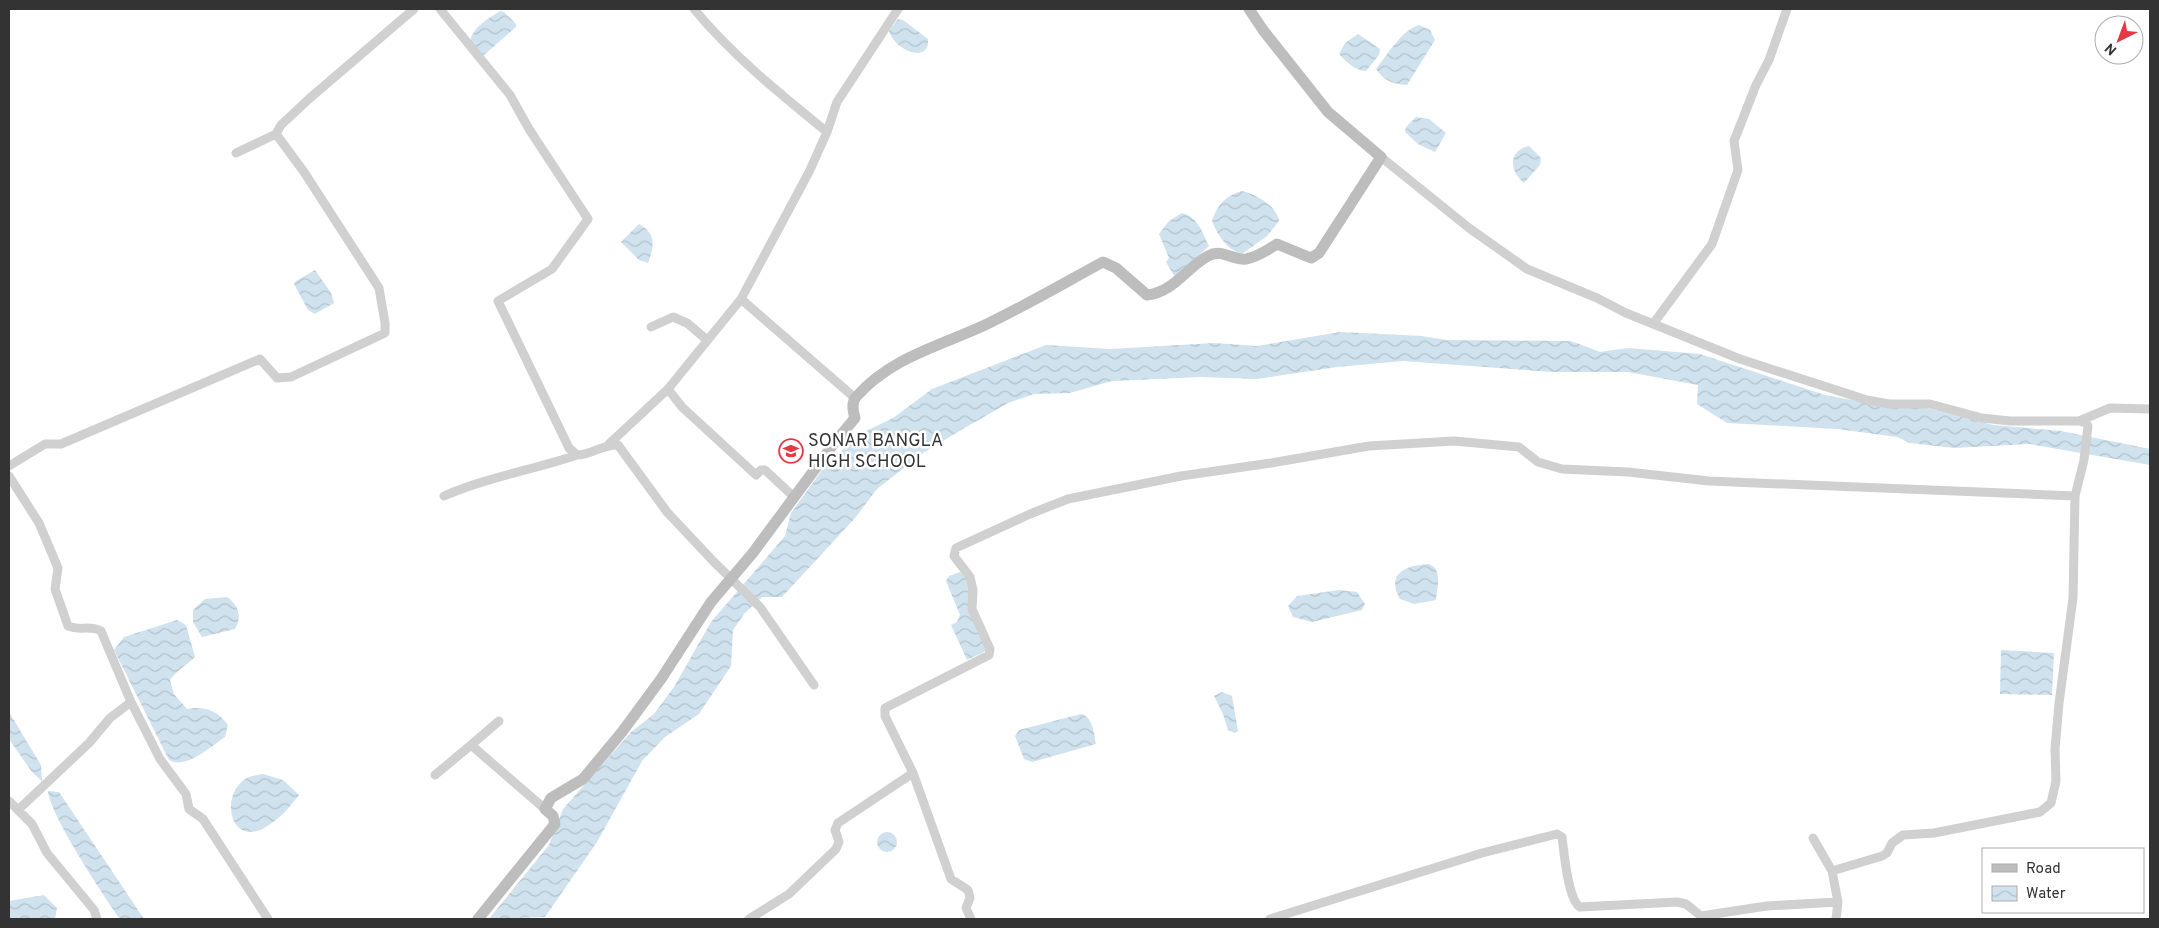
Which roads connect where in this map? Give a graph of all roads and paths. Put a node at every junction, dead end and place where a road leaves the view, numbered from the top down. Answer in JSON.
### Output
{"nodes":[{"id":1,"x":414,"y":9,"type":"edge"},
{"id":2,"x":440,"y":9,"type":"edge"},
{"id":3,"x":694,"y":9,"type":"edge"},
{"id":4,"x":898,"y":9,"type":"edge"},
{"id":5,"x":1249,"y":9,"type":"edge"},
{"id":6,"x":1787,"y":9,"type":"edge"},
{"id":7,"x":827,"y":132,"type":"junction"},
{"id":8,"x":276,"y":134,"type":"junction"},
{"id":9,"x":236,"y":154,"type":"dead end"},
{"id":10,"x":1381,"y":157,"type":"junction"},
{"id":11,"x":741,"y":299,"type":"junction"},
{"id":12,"x":1653,"y":324,"type":"junction"},
{"id":13,"x":651,"y":327,"type":"dead end"},
{"id":14,"x":707,"y":340,"type":"junction"},
{"id":15,"x":668,"y":389,"type":"junction"},
{"id":16,"x":855,"y":398,"type":"junction"},
{"id":17,"x":2150,"y":410,"type":"edge"},
{"id":18,"x":2079,"y":421,"type":"junction"},
{"id":19,"x":609,"y":444,"type":"junction"},
{"id":20,"x":577,"y":455,"type":"junction"},
{"id":21,"x":9,"y":466,"type":"edge"},
{"id":22,"x":9,"y":476,"type":"edge"},
{"id":23,"x":444,"y":496,"type":"dead end"},
{"id":24,"x":2076,"y":496,"type":"junction"},
{"id":25,"x":794,"y":497,"type":"junction"},
{"id":26,"x":734,"y":581,"type":"junction"},
{"id":27,"x":814,"y":685,"type":"dead end"},
{"id":28,"x":131,"y":702,"type":"junction"},
{"id":29,"x":499,"y":721,"type":"dead end"},
{"id":30,"x":471,"y":745,"type":"junction"},
{"id":31,"x":913,"y":773,"type":"junction"},
{"id":32,"x":435,"y":775,"type":"dead end"},
{"id":33,"x":9,"y":801,"type":"edge"},
{"id":34,"x":546,"y":809,"type":"junction"},
{"id":35,"x":18,"y":810,"type":"junction"},
{"id":36,"x":1813,"y":838,"type":"dead end"},
{"id":37,"x":1832,"y":871,"type":"junction"},
{"id":38,"x":1838,"y":902,"type":"junction"},
{"id":39,"x":97,"y":919,"type":"edge"},
{"id":40,"x":268,"y":919,"type":"edge"},
{"id":41,"x":478,"y":919,"type":"edge"},
{"id":42,"x":749,"y":919,"type":"edge"},
{"id":43,"x":971,"y":919,"type":"edge"},
{"id":44,"x":1270,"y":919,"type":"edge"},
{"id":45,"x":1836,"y":919,"type":"edge"}],
"edges":[{"from":1,"to":8,"type":"street"},
{"from":2,"to":20,"type":"street"},
{"from":3,"to":7,"type":"street"},
{"from":4,"to":7,"type":"street"},
{"from":5,"to":10,"type":"street"},
{"from":6,"to":12,"type":"street"},
{"from":7,"to":11,"type":"street"},
{"from":8,"to":9,"type":"street"},
{"from":8,"to":21,"type":"street"},
{"from":10,"to":12,"type":"street"},
{"from":10,"to":16,"type":"street"},
{"from":11,"to":14,"type":"street"},
{"from":11,"to":16,"type":"street"},
{"from":12,"to":18,"type":"street"},
{"from":13,"to":14,"type":"street"},
{"from":14,"to":15,"type":"street"},
{"from":15,"to":19,"type":"street"},
{"from":15,"to":25,"type":"street"},
{"from":16,"to":25,"type":"street"},
{"from":17,"to":18,"type":"street"},
{"from":18,"to":24,"type":"street"},
{"from":19,"to":20,"type":"street"},
{"from":19,"to":26,"type":"street"},
{"from":20,"to":23,"type":"street"},
{"from":22,"to":28,"type":"street"},
{"from":24,"to":31,"type":"street"},
{"from":24,"to":37,"type":"street"},
{"from":25,"to":26,"type":"street"},
{"from":26,"to":27,"type":"street"},
{"from":26,"to":34,"type":"street"},
{"from":28,"to":35,"type":"street"},
{"from":28,"to":40,"type":"street"},
{"from":29,"to":30,"type":"street"},
{"from":30,"to":32,"type":"street"},
{"from":30,"to":34,"type":"street"},
{"from":31,"to":42,"type":"street"},
{"from":31,"to":43,"type":"street"},
{"from":33,"to":35,"type":"street"},
{"from":34,"to":41,"type":"street"},
{"from":35,"to":39,"type":"street"},
{"from":36,"to":37,"type":"street"},
{"from":37,"to":38,"type":"street"},
{"from":38,"to":44,"type":"street"},
{"from":38,"to":45,"type":"street"}]}
